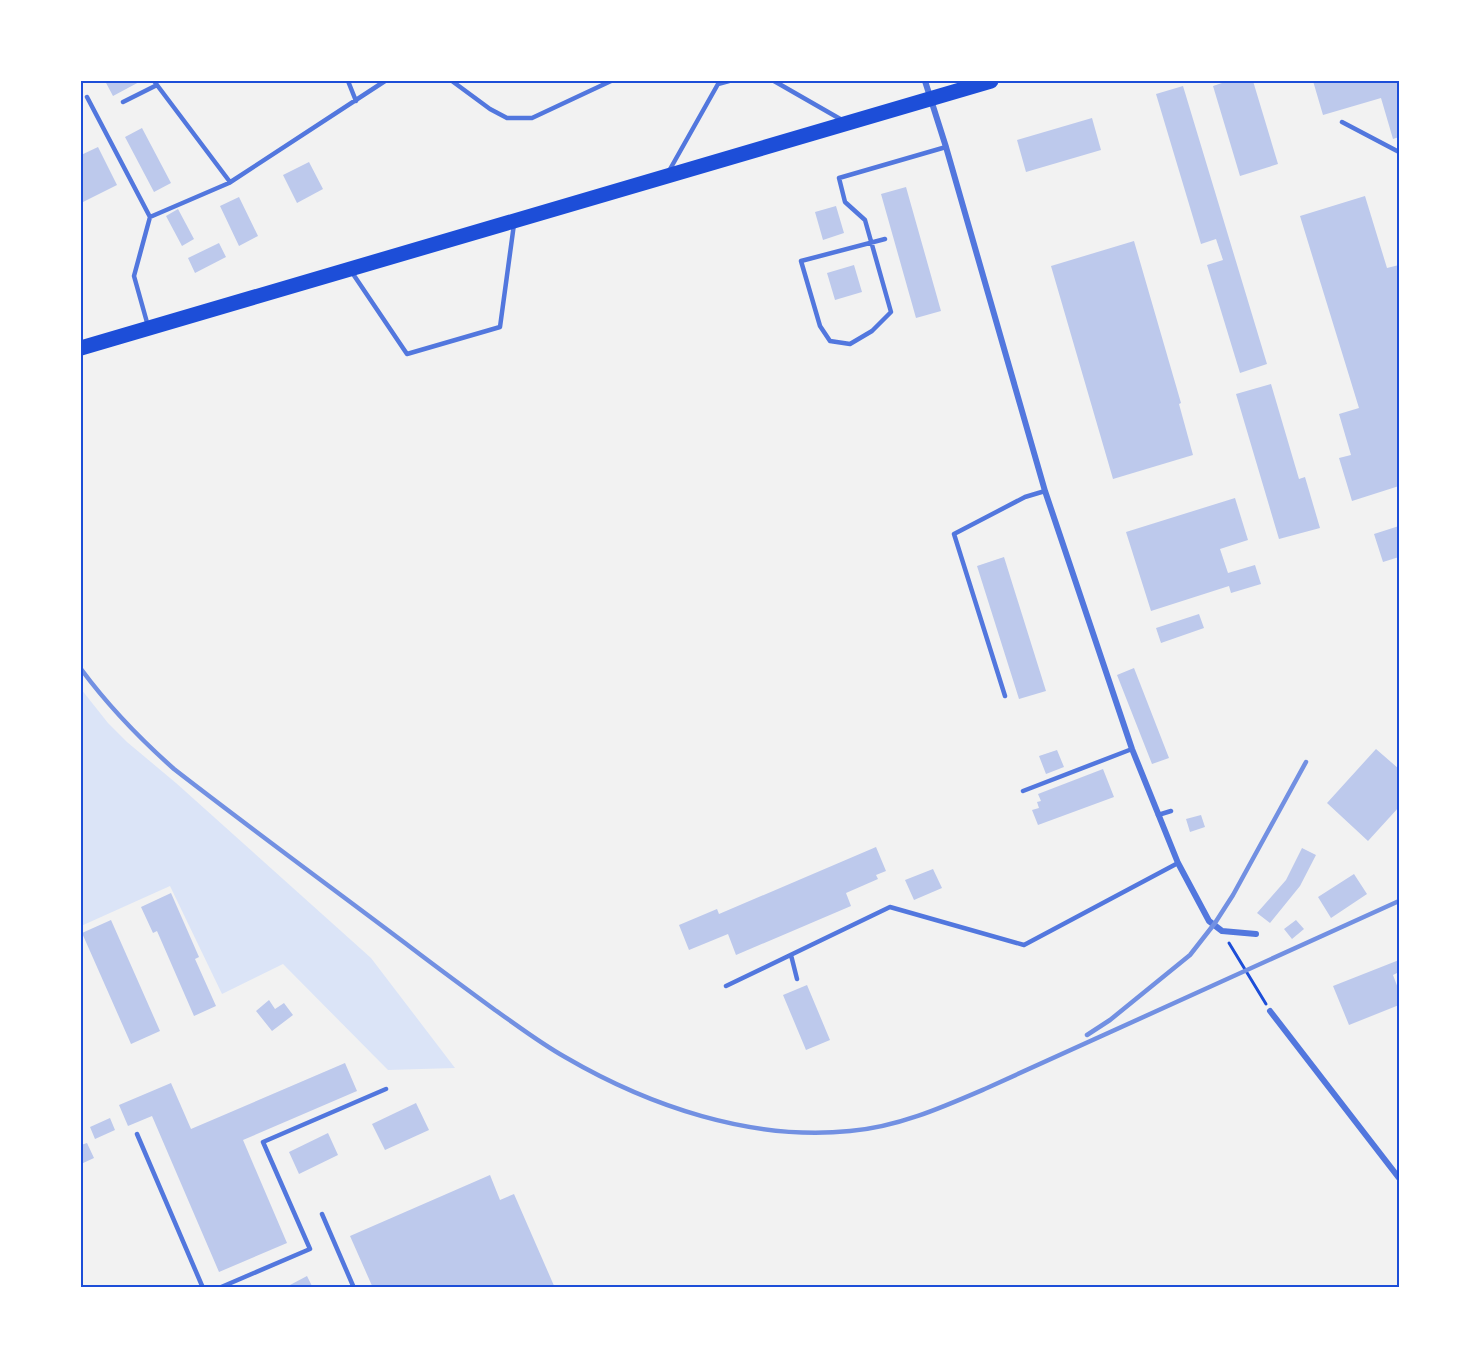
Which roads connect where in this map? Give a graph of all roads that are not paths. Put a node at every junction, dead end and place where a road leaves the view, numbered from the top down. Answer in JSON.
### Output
{"nodes":[{"id":1,"x":348,"y":81,"type":"edge"},
{"id":2,"x":386,"y":81,"type":"edge"},
{"id":3,"x":452,"y":81,"type":"edge"},
{"id":4,"x":611,"y":81,"type":"edge"},
{"id":5,"x":729,"y":81,"type":"edge"},
{"id":6,"x":774,"y":81,"type":"edge"},
{"id":7,"x":925,"y":81,"type":"edge"},
{"id":8,"x":991,"y":81,"type":"edge"},
{"id":9,"x":156,"y":83,"type":"edge"},
{"id":10,"x":87,"y":97,"type":"dead end"},
{"id":11,"x":931,"y":98,"type":"junction"},
{"id":12,"x":356,"y":101,"type":"junction"},
{"id":13,"x":123,"y":102,"type":"dead end"},
{"id":14,"x":1342,"y":122,"type":"dead end"},
{"id":15,"x":847,"y":123,"type":"junction"},
{"id":16,"x":946,"y":147,"type":"junction"},
{"id":17,"x":1399,"y":152,"type":"edge"},
{"id":18,"x":665,"y":176,"type":"junction"},
{"id":19,"x":231,"y":182,"type":"junction"},
{"id":20,"x":150,"y":216,"type":"junction"},
{"id":21,"x":514,"y":221,"type":"junction"},
{"id":22,"x":885,"y":239,"type":"dead end"},
{"id":23,"x":872,"y":243,"type":"junction"},
{"id":24,"x":351,"y":270,"type":"junction"},
{"id":25,"x":149,"y":328,"type":"junction"},
{"id":26,"x":81,"y":348,"type":"edge"},
{"id":27,"x":1046,"y":491,"type":"junction"},
{"id":28,"x":1005,"y":696,"type":"dead end"},
{"id":29,"x":1132,"y":749,"type":"junction"},
{"id":30,"x":1023,"y":790,"type":"dead end"},
{"id":31,"x":1171,"y":811,"type":"dead end"},
{"id":32,"x":1158,"y":815,"type":"junction"},
{"id":33,"x":1178,"y":862,"type":"junction"},
{"id":34,"x":1256,"y":934,"type":"dead end"},
{"id":35,"x":791,"y":955,"type":"junction"},
{"id":36,"x":797,"y":979,"type":"dead end"},
{"id":37,"x":726,"y":986,"type":"dead end"},
{"id":38,"x":1270,"y":1011,"type":"road end"},
{"id":39,"x":386,"y":1089,"type":"dead end"},
{"id":40,"x":137,"y":1134,"type":"dead end"},
{"id":41,"x":1399,"y":1178,"type":"edge"},
{"id":42,"x":322,"y":1214,"type":"dead end"},
{"id":43,"x":352,"y":1287,"type":"edge"},
{"id":44,"x":203,"y":1288,"type":"edge"},
{"id":45,"x":219,"y":1288,"type":"edge"}],
"edges":[{"from":1,"to":12,"type":"lane"},
{"from":2,"to":12,"type":"lane"},
{"from":3,"to":4,"type":"lane"},
{"from":5,"to":18,"type":"lane"},
{"from":6,"to":15,"type":"lane"},
{"from":7,"to":11,"type":"street"},
{"from":8,"to":11,"type":"main road"},
{"from":9,"to":13,"type":"lane"},
{"from":9,"to":19,"type":"lane"},
{"from":10,"to":20,"type":"lane"},
{"from":11,"to":15,"type":"main road"},
{"from":11,"to":16,"type":"street"},
{"from":12,"to":19,"type":"lane"},
{"from":14,"to":17,"type":"lane"},
{"from":15,"to":18,"type":"main road"},
{"from":16,"to":23,"type":"lane"},
{"from":16,"to":27,"type":"street"},
{"from":18,"to":21,"type":"main road"},
{"from":19,"to":20,"type":"lane"},
{"from":20,"to":25,"type":"lane"},
{"from":21,"to":24,"type":"main road"},
{"from":21,"to":24,"type":"lane"},
{"from":22,"to":23,"type":"lane"},
{"from":23,"to":23,"type":"lane"},
{"from":24,"to":25,"type":"main road"},
{"from":25,"to":26,"type":"main road"},
{"from":27,"to":28,"type":"lane"},
{"from":27,"to":29,"type":"street"},
{"from":29,"to":30,"type":"lane"},
{"from":29,"to":32,"type":"street"},
{"from":31,"to":32,"type":"lane"},
{"from":32,"to":33,"type":"street"},
{"from":33,"to":34,"type":"street"},
{"from":33,"to":35,"type":"lane"},
{"from":35,"to":36,"type":"lane"},
{"from":35,"to":37,"type":"lane"},
{"from":38,"to":41,"type":"street"},
{"from":39,"to":45,"type":"lane"},
{"from":40,"to":44,"type":"lane"},
{"from":42,"to":43,"type":"lane"}]}
